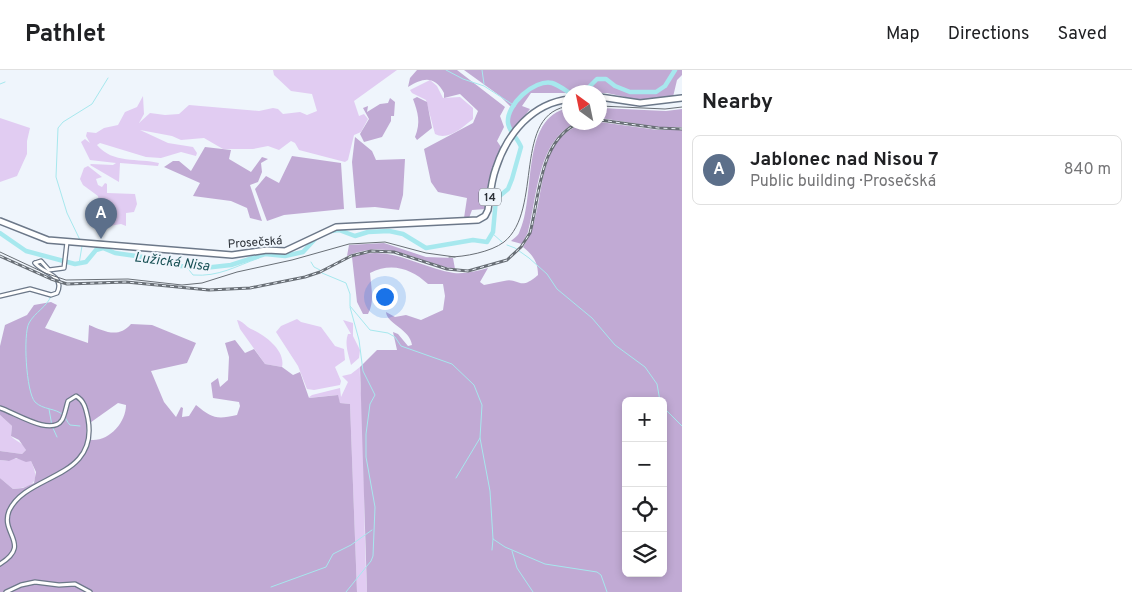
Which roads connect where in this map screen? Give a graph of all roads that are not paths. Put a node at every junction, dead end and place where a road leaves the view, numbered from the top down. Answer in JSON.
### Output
{"nodes":[{"id":1,"x":682,"y":98,"type":"edge"},
{"id":2,"x":607,"y":99,"type":"edge"},
{"id":3,"x":562,"y":100,"type":"edge"},
{"id":4,"x":0,"y":221,"type":"edge"},
{"id":5,"x":68,"y":241,"type":"junction"},
{"id":6,"x":0,"y":296,"type":"edge"},
{"id":7,"x":0,"y":408,"type":"edge"},
{"id":8,"x":0,"y":564,"type":"edge"},
{"id":9,"x":6,"y":592,"type":"edge"},
{"id":10,"x":90,"y":592,"type":"edge"}],
"edges":[{"from":1,"to":2,"type":"main road"},
{"from":3,"to":5,"type":"main road","name":"Prosečská","number":"14"},
{"from":4,"to":5,"type":"main road","name":"Prosečská","number":"14"},
{"from":5,"to":6,"type":"street"},
{"from":7,"to":8,"type":"street"},
{"from":9,"to":10,"type":"street"}]}
